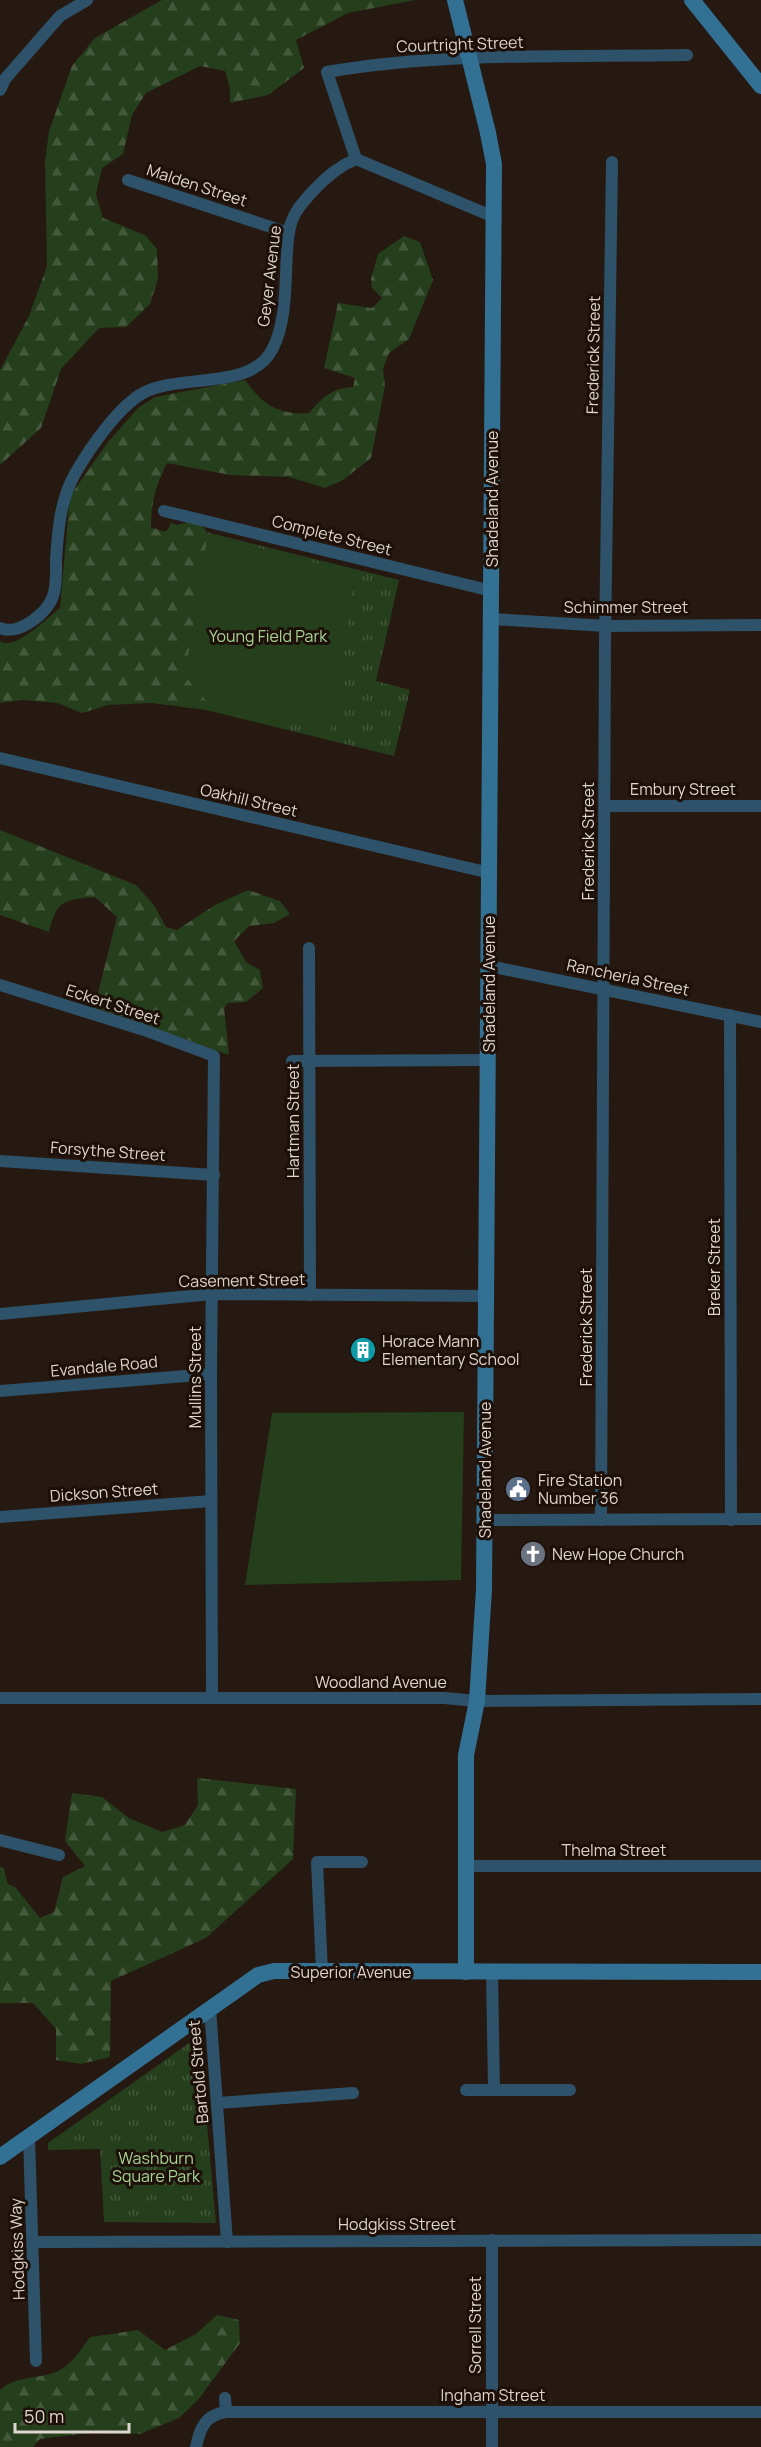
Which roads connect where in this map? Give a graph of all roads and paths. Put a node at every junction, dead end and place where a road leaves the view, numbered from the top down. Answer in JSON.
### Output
{"nodes":[{"id":1,"x":87,"y":0,"type":"edge"},
{"id":2,"x":455,"y":0,"type":"edge"},
{"id":3,"x":692,"y":0,"type":"edge"},
{"id":4,"x":687,"y":55,"type":"dead end"},
{"id":5,"x":761,"y":86,"type":"edge"},
{"id":6,"x":0,"y":90,"type":"edge"},
{"id":7,"x":356,"y":159,"type":"junction"},
{"id":8,"x":612,"y":162,"type":"dead end"},
{"id":9,"x":128,"y":180,"type":"dead end"},
{"id":10,"x":494,"y":217,"type":"junction"},
{"id":11,"x":289,"y":232,"type":"junction"},
{"id":12,"x":164,"y":511,"type":"dead end"},
{"id":13,"x":492,"y":591,"type":"junction"},
{"id":14,"x":492,"y":619,"type":"junction"},
{"id":15,"x":761,"y":625,"type":"edge"},
{"id":16,"x":606,"y":626,"type":"junction"},
{"id":17,"x":0,"y":628,"type":"edge"},
{"id":18,"x":0,"y":758,"type":"edge"},
{"id":19,"x":604,"y":806,"type":"junction"},
{"id":20,"x":761,"y":806,"type":"edge"},
{"id":21,"x":490,"y":873,"type":"junction"},
{"id":22,"x":309,"y":948,"type":"dead end"},
{"id":23,"x":489,"y":966,"type":"junction"},
{"id":24,"x":0,"y":986,"type":"edge"},
{"id":25,"x":605,"y":989,"type":"junction"},
{"id":26,"x":730,"y":1015,"type":"junction"},
{"id":27,"x":761,"y":1022,"type":"edge"},
{"id":28,"x":214,"y":1056,"type":"joint"},
{"id":29,"x":488,"y":1060,"type":"junction"},
{"id":30,"x":292,"y":1061,"type":"dead end"},
{"id":31,"x":310,"y":1061,"type":"junction"},
{"id":32,"x":0,"y":1161,"type":"edge"},
{"id":33,"x":214,"y":1175,"type":"junction"},
{"id":34,"x":212,"y":1294,"type":"junction"},
{"id":35,"x":310,"y":1295,"type":"junction"},
{"id":36,"x":486,"y":1296,"type":"junction"},
{"id":37,"x":0,"y":1314,"type":"edge"},
{"id":38,"x":211,"y":1374,"type":"junction"},
{"id":39,"x":0,"y":1391,"type":"edge"},
{"id":40,"x":211,"y":1501,"type":"junction"},
{"id":41,"x":0,"y":1517,"type":"edge"},
{"id":42,"x":484,"y":1520,"type":"junction"},
{"id":43,"x":601,"y":1520,"type":"junction"},
{"id":44,"x":731,"y":1520,"type":"junction"},
{"id":45,"x":761,"y":1520,"type":"edge"},
{"id":46,"x":0,"y":1698,"type":"edge"},
{"id":47,"x":212,"y":1698,"type":"junction"},
{"id":48,"x":761,"y":1699,"type":"edge"},
{"id":49,"x":477,"y":1701,"type":"junction"},
{"id":50,"x":0,"y":1840,"type":"edge"},
{"id":51,"x":59,"y":1855,"type":"dead end"},
{"id":52,"x":362,"y":1862,"type":"dead end"},
{"id":53,"x":466,"y":1866,"type":"junction"},
{"id":54,"x":761,"y":1866,"type":"edge"},
{"id":55,"x":322,"y":1971,"type":"junction"},
{"id":56,"x":466,"y":1972,"type":"junction"},
{"id":57,"x":761,"y":1972,"type":"edge"},
{"id":58,"x":492,"y":1973,"type":"junction"},
{"id":59,"x":210,"y":2008,"type":"junction"},
{"id":60,"x":466,"y":2090,"type":"dead end"},
{"id":61,"x":494,"y":2090,"type":"junction"},
{"id":62,"x":570,"y":2090,"type":"dead end"},
{"id":63,"x":352,"y":2093,"type":"dead end"},
{"id":64,"x":218,"y":2103,"type":"junction"},
{"id":65,"x":29,"y":2137,"type":"junction"},
{"id":66,"x":0,"y":2157,"type":"edge"},
{"id":67,"x":492,"y":2240,"type":"junction"},
{"id":68,"x":761,"y":2240,"type":"edge"},
{"id":69,"x":34,"y":2242,"type":"junction"},
{"id":70,"x":227,"y":2242,"type":"junction"},
{"id":71,"x":36,"y":2361,"type":"dead end"},
{"id":72,"x":225,"y":2398,"type":"dead end"},
{"id":73,"x":226,"y":2412,"type":"junction"},
{"id":74,"x":492,"y":2412,"type":"junction"},
{"id":75,"x":761,"y":2412,"type":"edge"},
{"id":76,"x":196,"y":2447,"type":"edge"},
{"id":77,"x":492,"y":2447,"type":"edge"}],
"edges":[{"from":1,"to":6,"type":"street"},
{"from":2,"to":10,"type":"street","name":"Shadeland Avenue","bridge":true},
{"from":3,"to":5,"type":"street"},
{"from":4,"to":7,"type":"street","name":"Courtright Street"},
{"from":7,"to":10,"type":"street"},
{"from":7,"to":11,"type":"street","name":"Geyer Avenue"},
{"from":8,"to":16,"type":"street","name":"Frederick Street"},
{"from":9,"to":11,"type":"street","name":"Malden Street"},
{"from":10,"to":13,"type":"street","name":"Shadeland Avenue"},
{"from":11,"to":17,"type":"street","name":"Geyer Avenue"},
{"from":12,"to":13,"type":"street","name":"Complete Street"},
{"from":13,"to":14,"type":"street","name":"Shadeland Avenue"},
{"from":14,"to":16,"type":"street","name":"Schimmer Street"},
{"from":14,"to":21,"type":"street","name":"Shadeland Avenue"},
{"from":15,"to":16,"type":"street","name":"Schimmer Street"},
{"from":16,"to":19,"type":"street","name":"Frederick Street"},
{"from":18,"to":21,"type":"street","name":"Oakhill Street"},
{"from":19,"to":20,"type":"street","name":"Embury Street"},
{"from":19,"to":25,"type":"street","name":"Frederick Street"},
{"from":21,"to":23,"type":"street","name":"Shadeland Avenue"},
{"from":22,"to":31,"type":"street","name":"Hartman Street"},
{"from":23,"to":25,"type":"street","name":"Rancheria Street"},
{"from":23,"to":29,"type":"street","name":"Shadeland Avenue"},
{"from":24,"to":28,"type":"street","name":"Eckert Street"},
{"from":25,"to":26,"type":"street","name":"Rancheria Street"},
{"from":25,"to":43,"type":"street","name":"Frederick Street"},
{"from":26,"to":27,"type":"street","name":"Rancheria Street"},
{"from":26,"to":44,"type":"street","name":"Breker Street"},
{"from":28,"to":33,"type":"street","name":"Mullins Street"},
{"from":29,"to":31,"type":"street"},
{"from":29,"to":36,"type":"street","name":"Shadeland Avenue"},
{"from":30,"to":31,"type":"street"},
{"from":31,"to":35,"type":"street","name":"Hartman Street"},
{"from":32,"to":33,"type":"street","name":"Forsythe Street"},
{"from":33,"to":34,"type":"street","name":"Mullins Street"},
{"from":34,"to":35,"type":"street","name":"Casement Street"},
{"from":34,"to":37,"type":"street","name":"Casement Street"},
{"from":34,"to":38,"type":"street","name":"Mullins Street"},
{"from":35,"to":36,"type":"street","name":"Casement Street"},
{"from":36,"to":42,"type":"street","name":"Shadeland Avenue"},
{"from":38,"to":39,"type":"street","name":"Evandale Road"},
{"from":38,"to":40,"type":"street","name":"Mullins Street"},
{"from":40,"to":41,"type":"street","name":"Dickson Street"},
{"from":40,"to":47,"type":"street","name":"Mullins Street"},
{"from":42,"to":43,"type":"street"},
{"from":42,"to":49,"type":"street","name":"Shadeland Avenue"},
{"from":43,"to":44,"type":"street"},
{"from":44,"to":45,"type":"street"},
{"from":46,"to":47,"type":"street","name":"Woodland Avenue"},
{"from":47,"to":49,"type":"street","name":"Woodland Avenue"},
{"from":48,"to":49,"type":"street","name":"Woodland Avenue"},
{"from":49,"to":53,"type":"street","name":"Shadeland Avenue"},
{"from":50,"to":51,"type":"street"},
{"from":52,"to":55,"type":"street"},
{"from":53,"to":54,"type":"street","name":"Thelma Street"},
{"from":53,"to":56,"type":"street","name":"Shadeland Avenue"},
{"from":55,"to":56,"type":"street","name":"Superior Avenue"},
{"from":55,"to":59,"type":"street","name":"Superior Avenue"},
{"from":56,"to":58,"type":"street","name":"Superior Avenue"},
{"from":57,"to":58,"type":"street","name":"Superior Avenue"},
{"from":58,"to":61,"type":"street"},
{"from":59,"to":64,"type":"street","name":"Bartold Street"},
{"from":59,"to":65,"type":"street","name":"Superior Avenue"},
{"from":60,"to":61,"type":"street"},
{"from":61,"to":62,"type":"street"},
{"from":63,"to":64,"type":"street"},
{"from":64,"to":70,"type":"street","name":"Bartold Street"},
{"from":65,"to":66,"type":"street","name":"Superior Avenue"},
{"from":65,"to":69,"type":"street","name":"Hodgkiss Way"},
{"from":67,"to":68,"type":"street","name":"Hodgkiss Street"},
{"from":67,"to":70,"type":"street","name":"Hodgkiss Street"},
{"from":67,"to":74,"type":"street","name":"Sorrell Street"},
{"from":69,"to":70,"type":"street","name":"Hodgkiss Street"},
{"from":69,"to":71,"type":"street","name":"Hodgkiss Way"},
{"from":72,"to":73,"type":"street"},
{"from":73,"to":74,"type":"street","name":"Ingham Street"},
{"from":73,"to":76,"type":"street"},
{"from":74,"to":75,"type":"street","name":"Ingham Street"},
{"from":74,"to":77,"type":"street","name":"Sorrell Street"}]}
